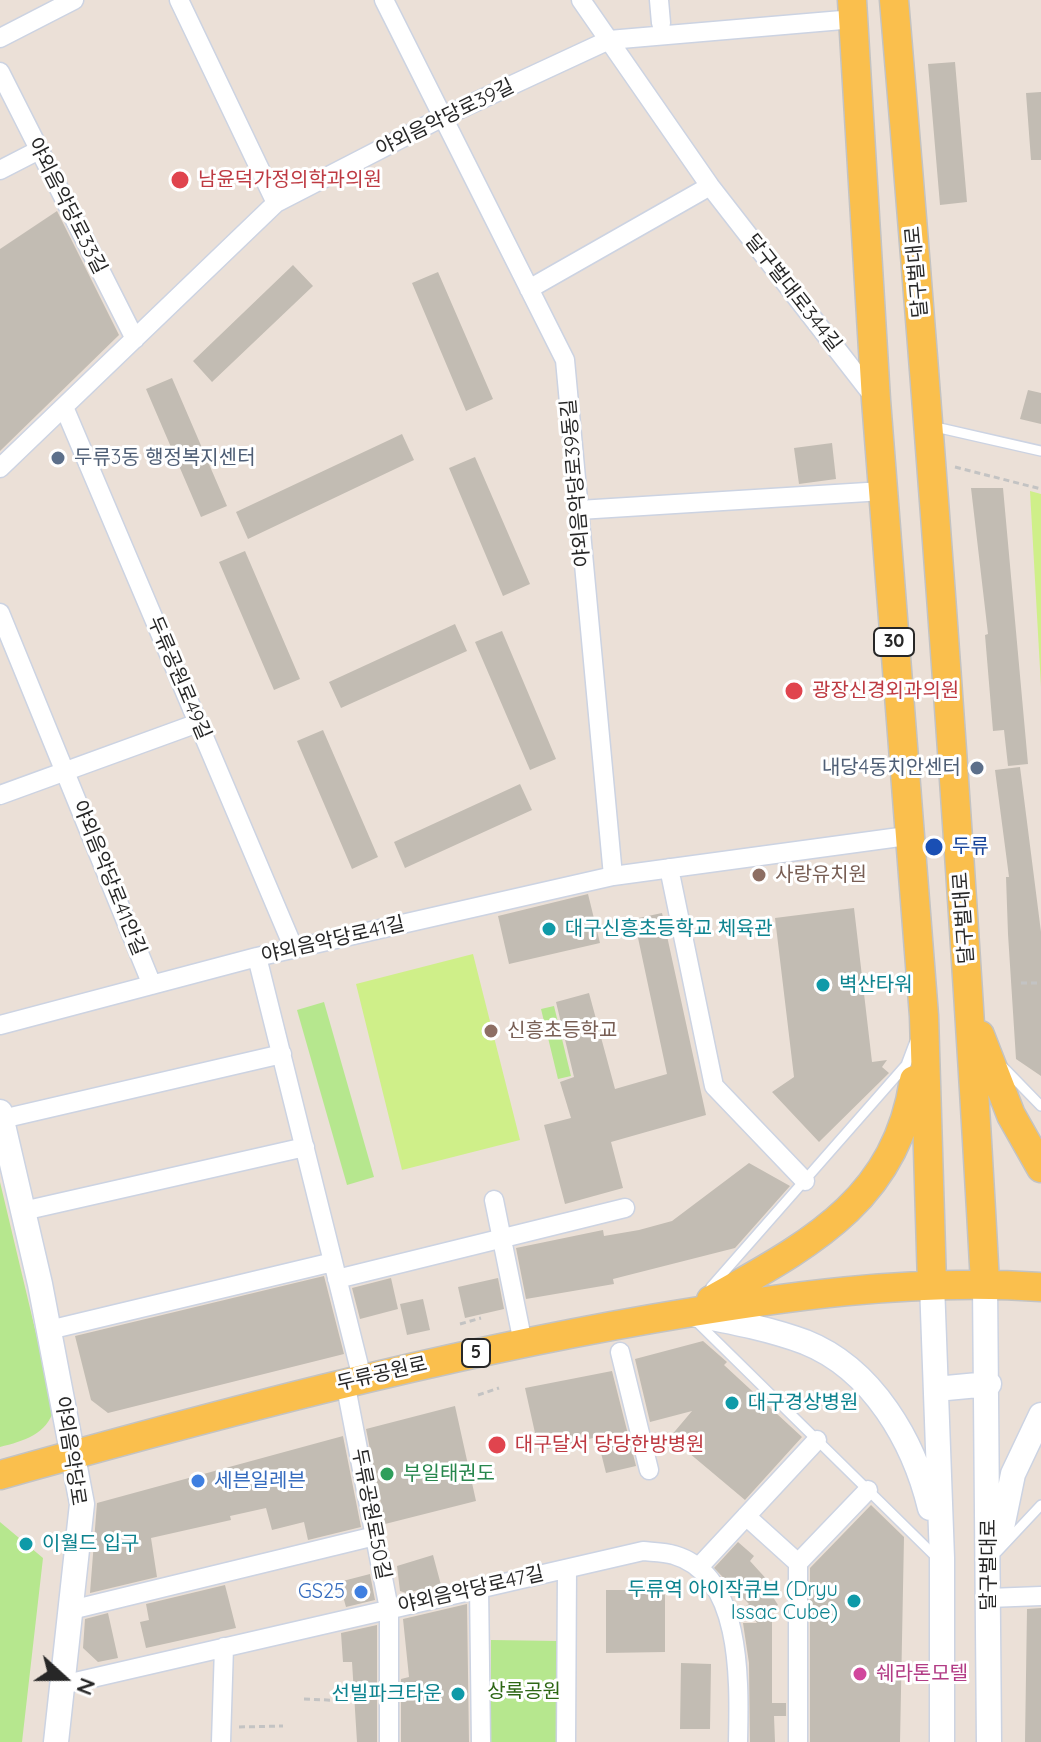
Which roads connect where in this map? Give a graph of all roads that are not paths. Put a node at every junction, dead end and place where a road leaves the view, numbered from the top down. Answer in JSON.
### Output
{"nodes":[{"id":1,"x":74,"y":0,"type":"edge"},
{"id":2,"x":179,"y":0,"type":"edge"},
{"id":3,"x":384,"y":0,"type":"edge"},
{"id":4,"x":581,"y":0,"type":"edge"},
{"id":5,"x":659,"y":0,"type":"edge"},
{"id":6,"x":894,"y":0,"type":"edge"},
{"id":7,"x":853,"y":9,"type":"edge"},
{"id":8,"x":661,"y":23,"type":"dead end"},
{"id":9,"x":0,"y":38,"type":"edge"},
{"id":10,"x":609,"y":40,"type":"junction"},
{"id":11,"x":0,"y":72,"type":"edge"},
{"id":12,"x":443,"y":117,"type":"junction"},
{"id":13,"x":39,"y":150,"type":"junction"},
{"id":14,"x":0,"y":170,"type":"edge"},
{"id":15,"x":710,"y":186,"type":"junction"},
{"id":16,"x":276,"y":203,"type":"junction"},
{"id":17,"x":529,"y":289,"type":"junction"},
{"id":18,"x":135,"y":339,"type":"junction"},
{"id":19,"x":876,"y":400,"type":"junction"},
{"id":20,"x":64,"y":407,"type":"junction"},
{"id":21,"x":929,"y":426,"type":"junction"},
{"id":22,"x":1041,"y":451,"type":"edge"},
{"id":23,"x":0,"y":468,"type":"edge"},
{"id":24,"x":883,"y":491,"type":"junction"},
{"id":25,"x":579,"y":510,"type":"junction"},
{"id":26,"x":0,"y":613,"type":"edge"},
{"id":27,"x":198,"y":723,"type":"junction"},
{"id":28,"x":65,"y":771,"type":"junction"},
{"id":29,"x":0,"y":795,"type":"edge"},
{"id":30,"x":907,"y":836,"type":"junction"},
{"id":31,"x":669,"y":868,"type":"junction"},
{"id":32,"x":613,"y":876,"type":"junction"},
{"id":33,"x":294,"y":949,"type":"junction"},
{"id":34,"x":257,"y":957,"type":"junction"},
{"id":35,"x":152,"y":985,"type":"junction"},
{"id":36,"x":971,"y":1010,"type":"junction"},
{"id":37,"x":924,"y":1016,"type":"junction"},
{"id":38,"x":0,"y":1025,"type":"edge"},
{"id":39,"x":986,"y":1051,"type":"junction"},
{"id":40,"x":282,"y":1054,"type":"junction"},
{"id":41,"x":1041,"y":1106,"type":"edge"},
{"id":42,"x":1,"y":1115,"type":"edge"},
{"id":43,"x":305,"y":1147,"type":"junction"},
{"id":44,"x":1041,"y":1168,"type":"edge"},
{"id":45,"x":805,"y":1181,"type":"junction"},
{"id":46,"x":494,"y":1200,"type":"dead end"},
{"id":47,"x":625,"y":1208,"type":"dead end"},
{"id":48,"x":23,"y":1211,"type":"junction"},
{"id":49,"x":502,"y":1240,"type":"junction"},
{"id":50,"x":335,"y":1270,"type":"junction"},
{"id":51,"x":932,"y":1284,"type":"junction"},
{"id":52,"x":973,"y":1284,"type":"junction"},
{"id":53,"x":1041,"y":1287,"type":"edge"},
{"id":54,"x":687,"y":1313,"type":"junction"},
{"id":55,"x":49,"y":1330,"type":"junction"},
{"id":56,"x":523,"y":1343,"type":"junction"},
{"id":57,"x":620,"y":1352,"type":"dead end"},
{"id":58,"x":353,"y":1380,"type":"junction"},
{"id":59,"x":989,"y":1384,"type":"junction"},
{"id":60,"x":936,"y":1389,"type":"junction"},
{"id":61,"x":1041,"y":1415,"type":"edge"},
{"id":62,"x":817,"y":1440,"type":"junction"},
{"id":63,"x":74,"y":1455,"type":"junction"},
{"id":64,"x":649,"y":1470,"type":"dead end"},
{"id":65,"x":0,"y":1475,"type":"edge"},
{"id":66,"x":868,"y":1490,"type":"junction"},
{"id":67,"x":1041,"y":1505,"type":"edge"},
{"id":68,"x":746,"y":1516,"type":"junction"},
{"id":69,"x":375,"y":1536,"type":"junction"},
{"id":70,"x":997,"y":1552,"type":"junction"},
{"id":71,"x":942,"y":1560,"type":"junction"},
{"id":72,"x":798,"y":1563,"type":"junction"},
{"id":73,"x":698,"y":1568,"type":"junction"},
{"id":74,"x":567,"y":1569,"type":"junction"},
{"id":75,"x":479,"y":1586,"type":"junction"},
{"id":76,"x":1041,"y":1596,"type":"edge"},
{"id":77,"x":989,"y":1598,"type":"junction"},
{"id":78,"x":389,"y":1609,"type":"junction"},
{"id":79,"x":71,"y":1610,"type":"junction"},
{"id":80,"x":224,"y":1647,"type":"junction"},
{"id":81,"x":62,"y":1685,"type":"junction"},
{"id":82,"x":221,"y":1734,"type":"edge"},
{"id":83,"x":56,"y":1742,"type":"edge"},
{"id":84,"x":389,"y":1742,"type":"edge"},
{"id":85,"x":481,"y":1742,"type":"edge"},
{"id":86,"x":566,"y":1742,"type":"edge"},
{"id":87,"x":738,"y":1742,"type":"edge"},
{"id":88,"x":798,"y":1742,"type":"edge"},
{"id":89,"x":942,"y":1742,"type":"edge"},
{"id":90,"x":989,"y":1742,"type":"edge"}],
"edges":[{"from":1,"to":9,"type":"street"},
{"from":2,"to":16,"type":"street"},
{"from":3,"to":12,"type":"street","name":"야외음악당로39동길"},
{"from":4,"to":10,"type":"street","name":"달구벌대로344길"},
{"from":5,"to":8,"type":"street"},
{"from":6,"to":21,"type":"main road","name":"달구벌대로","number":"30"},
{"from":7,"to":10,"type":"street","name":"야외음악당로39길"},
{"from":7,"to":19,"type":"main road","number":"30"},
{"from":10,"to":12,"type":"street","name":"야외음악당로39길"},
{"from":10,"to":15,"type":"street","name":"달구벌대로344길"},
{"from":11,"to":13,"type":"street","name":"야외음악당로33길"},
{"from":12,"to":16,"type":"street","name":"야외음악당로39길"},
{"from":12,"to":17,"type":"street","name":"야외음악당로39동길"},
{"from":13,"to":14,"type":"street"},
{"from":13,"to":18,"type":"street","name":"야외음악당로33길"},
{"from":15,"to":17,"type":"street"},
{"from":15,"to":19,"type":"street","name":"달구벌대로344길"},
{"from":16,"to":18,"type":"street","name":"야외음악당로39길"},
{"from":17,"to":25,"type":"street","name":"야외음악당로39동길"},
{"from":18,"to":20,"type":"street","name":"야외음악당로39길"},
{"from":19,"to":24,"type":"main road","number":"30"},
{"from":20,"to":23,"type":"street","name":"야외음악당로39길"},
{"from":20,"to":27,"type":"street","name":"두류공원로49길"},
{"from":21,"to":22,"type":"lane"},
{"from":21,"to":36,"type":"main road","name":"달구벌대로","number":"30"},
{"from":24,"to":25,"type":"street"},
{"from":24,"to":30,"type":"main road","number":"30"},
{"from":25,"to":32,"type":"street","name":"야외음악당로39동길"},
{"from":26,"to":28,"type":"street","name":"야외음악당로41안길"},
{"from":27,"to":28,"type":"street"},
{"from":27,"to":33,"type":"street","name":"두류공원로49길"},
{"from":28,"to":29,"type":"street"},
{"from":28,"to":35,"type":"street","name":"야외음악당로41안길"},
{"from":30,"to":31,"type":"street","name":"야외음악당로41길"},
{"from":30,"to":37,"type":"main road","number":"30"},
{"from":31,"to":32,"type":"street","name":"야외음악당로41길"},
{"from":31,"to":45,"type":"street"},
{"from":32,"to":33,"type":"street","name":"야외음악당로41길"},
{"from":33,"to":34,"type":"street","name":"야외음악당로41길"},
{"from":34,"to":35,"type":"street","name":"야외음악당로41길"},
{"from":34,"to":40,"type":"street"},
{"from":35,"to":38,"type":"street","name":"야외음악당로41길"},
{"from":36,"to":39,"type":"main road"},
{"from":36,"to":52,"type":"main road","name":"달구벌대로","number":"30"},
{"from":37,"to":45,"type":"lane"},
{"from":37,"to":51,"type":"main road","number":"30"},
{"from":37,"to":54,"type":"main road"},
{"from":39,"to":41,"type":"lane"},
{"from":39,"to":44,"type":"main road"},
{"from":40,"to":42,"type":"street","name":"야외음악당로"},
{"from":40,"to":43,"type":"street"},
{"from":42,"to":48,"type":"main road","name":"야외음악당로"},
{"from":43,"to":48,"type":"street"},
{"from":43,"to":50,"type":"street"},
{"from":45,"to":54,"type":"lane"},
{"from":46,"to":49,"type":"street"},
{"from":47,"to":49,"type":"street"},
{"from":48,"to":55,"type":"main road","name":"야외음악당로"},
{"from":49,"to":50,"type":"street"},
{"from":49,"to":56,"type":"street"},
{"from":50,"to":55,"type":"street"},
{"from":50,"to":58,"type":"street"},
{"from":51,"to":52,"type":"main road","name":"두류공원로","number":"5"},
{"from":51,"to":54,"type":"main road","name":"두류공원로","number":"5"},
{"from":51,"to":60,"type":"main road"},
{"from":52,"to":53,"type":"main road","number":"5"},
{"from":52,"to":59,"type":"main road","name":"달구벌대로"},
{"from":54,"to":56,"type":"main road","name":"두류공원로","number":"5"},
{"from":54,"to":62,"type":"lane"},
{"from":54,"to":71,"type":"main road"},
{"from":55,"to":63,"type":"main road","name":"야외음악당로"},
{"from":56,"to":58,"type":"main road","name":"두류공원로","number":"5"},
{"from":57,"to":64,"type":"street"},
{"from":58,"to":63,"type":"main road","name":"두류공원로","number":"5"},
{"from":58,"to":69,"type":"street","name":"두류공원로50길"},
{"from":59,"to":60,"type":"main road"},
{"from":59,"to":77,"type":"main road","name":"달구벌대로"},
{"from":60,"to":71,"type":"main road"},
{"from":61,"to":70,"type":"main road"},
{"from":62,"to":66,"type":"lane"},
{"from":62,"to":68,"type":"street"},
{"from":63,"to":65,"type":"main road","name":"두류공원로","number":"5"},
{"from":63,"to":79,"type":"main road","name":"야외음악당로"},
{"from":66,"to":71,"type":"lane"},
{"from":66,"to":72,"type":"street"},
{"from":67,"to":70,"type":"lane"},
{"from":68,"to":72,"type":"street"},
{"from":68,"to":73,"type":"street"},
{"from":69,"to":78,"type":"street","name":"두류공원로50길"},
{"from":69,"to":79,"type":"street"},
{"from":70,"to":77,"type":"main road"},
{"from":71,"to":89,"type":"main road"},
{"from":72,"to":88,"type":"street"},
{"from":73,"to":74,"type":"street","name":"야외음악당로47길"},
{"from":73,"to":87,"type":"street"},
{"from":74,"to":75,"type":"street","name":"야외음악당로47길"},
{"from":74,"to":86,"type":"street"},
{"from":75,"to":78,"type":"street","name":"야외음악당로47길"},
{"from":75,"to":85,"type":"street"},
{"from":76,"to":77,"type":"street"},
{"from":77,"to":90,"type":"main road","name":"달구벌대로"},
{"from":78,"to":80,"type":"street","name":"야외음악당로47길"},
{"from":78,"to":84,"type":"street","name":"두류공원로50길"},
{"from":79,"to":81,"type":"main road","name":"야외음악당로"},
{"from":80,"to":81,"type":"street","name":"야외음악당로47길"},
{"from":80,"to":82,"type":"street"},
{"from":81,"to":83,"type":"main road","name":"야외음악당로"}]}
